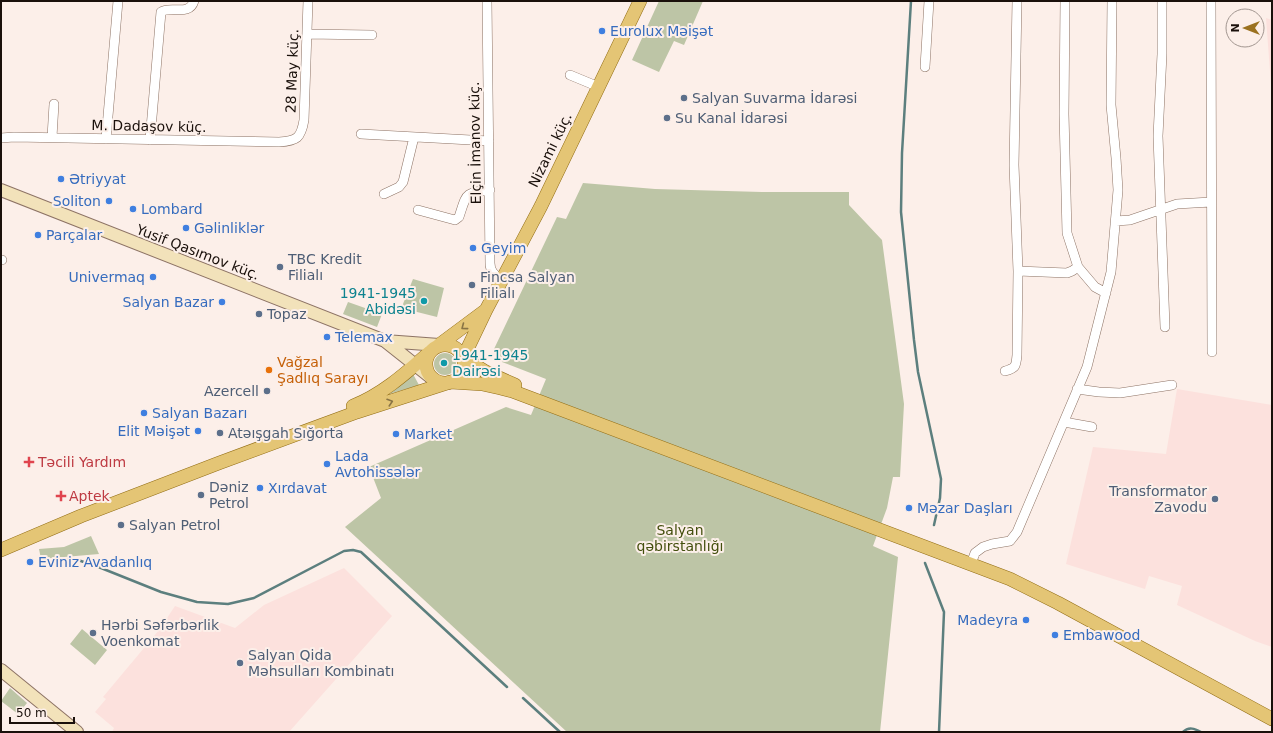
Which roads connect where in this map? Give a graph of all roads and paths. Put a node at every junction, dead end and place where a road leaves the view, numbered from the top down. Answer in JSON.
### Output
{"nodes":[{"id":1,"x":118,"y":1,"type":"edge"},
{"id":2,"x":194,"y":1,"type":"edge"},
{"id":3,"x":308,"y":1,"type":"edge"},
{"id":4,"x":487,"y":1,"type":"edge"},
{"id":5,"x":640,"y":1,"type":"edge"},
{"id":6,"x":929,"y":1,"type":"edge"},
{"id":7,"x":1017,"y":1,"type":"edge"},
{"id":8,"x":1065,"y":1,"type":"edge"},
{"id":9,"x":1112,"y":1,"type":"edge"},
{"id":10,"x":1162,"y":1,"type":"edge"},
{"id":11,"x":1211,"y":1,"type":"edge"},
{"id":12,"x":307,"y":34,"type":"junction"},
{"id":13,"x":372,"y":35,"type":"dead end"},
{"id":14,"x":926,"y":67,"type":"dead end"},
{"id":15,"x":570,"y":75,"type":"dead end"},
{"id":16,"x":599,"y":86,"type":"junction"},
{"id":17,"x":54,"y":104,"type":"dead end"},
{"id":18,"x":361,"y":134,"type":"dead end"},
{"id":19,"x":52,"y":137,"type":"junction"},
{"id":20,"x":414,"y":137,"type":"junction"},
{"id":21,"x":1,"y":138,"type":"edge"},
{"id":22,"x":106,"y":139,"type":"junction"},
{"id":23,"x":296,"y":139,"type":"joint"},
{"id":24,"x":150,"y":140,"type":"junction"},
{"id":25,"x":489,"y":142,"type":"junction"},
{"id":26,"x":1,"y":190,"type":"edge"},
{"id":27,"x":490,"y":190,"type":"junction"},
{"id":28,"x":384,"y":194,"type":"dead end"},
{"id":29,"x":1211,"y":202,"type":"junction"},
{"id":30,"x":418,"y":210,"type":"dead end"},
{"id":31,"x":1160,"y":210,"type":"junction"},
{"id":32,"x":1116,"y":221,"type":"junction"},
{"id":33,"x":1078,"y":267,"type":"junction"},
{"id":34,"x":1018,"y":271,"type":"junction"},
{"id":35,"x":502,"y":280,"type":"junction"},
{"id":36,"x":1106,"y":293,"type":"junction"},
{"id":37,"x":486,"y":310,"type":"junction"},
{"id":38,"x":1165,"y":326,"type":"dead end"},
{"id":39,"x":384,"y":341,"type":"junction"},
{"id":40,"x":434,"y":349,"type":"junction"},
{"id":41,"x":1212,"y":352,"type":"dead end"},
{"id":42,"x":463,"y":358,"type":"junction"},
{"id":43,"x":415,"y":365,"type":"junction"},
{"id":44,"x":1005,"y":371,"type":"dead end"},
{"id":45,"x":433,"y":379,"type":"junction"},
{"id":46,"x":450,"y":382,"type":"junction"},
{"id":47,"x":1172,"y":386,"type":"dead end"},
{"id":48,"x":1078,"y":390,"type":"junction"},
{"id":49,"x":1064,"y":422,"type":"junction"},
{"id":50,"x":1092,"y":427,"type":"dead end"},
{"id":51,"x":1,"y":542,"type":"edge"},
{"id":52,"x":1,"y":550,"type":"edge"},
{"id":53,"x":972,"y":561,"type":"junction"},
{"id":54,"x":1,"y":670,"type":"edge"},
{"id":55,"x":1272,"y":709,"type":"edge"},
{"id":56,"x":1272,"y":719,"type":"edge"},
{"id":57,"x":77,"y":732,"type":"edge"}],
"edges":[{"from":1,"to":22,"type":"street"},
{"from":2,"to":24,"type":"street"},
{"from":3,"to":12,"type":"street","name":"28 May küç."},
{"from":4,"to":25,"type":"street","name":"Elçin İmanov küç."},
{"from":5,"to":16,"type":"main road","name":"Nizami küç."},
{"from":6,"to":14,"type":"street"},
{"from":7,"to":34,"type":"street"},
{"from":8,"to":33,"type":"street"},
{"from":9,"to":32,"type":"street"},
{"from":10,"to":31,"type":"street"},
{"from":11,"to":29,"type":"street"},
{"from":12,"to":13,"type":"street"},
{"from":12,"to":23,"type":"street","name":"28 May küç."},
{"from":15,"to":16,"type":"street"},
{"from":16,"to":35,"type":"main road","name":"Nizami küç."},
{"from":17,"to":19,"type":"street"},
{"from":18,"to":20,"type":"street"},
{"from":19,"to":21,"type":"street","name":"M. Dadaşov küç."},
{"from":19,"to":22,"type":"street","name":"M. Dadaşov küç."},
{"from":20,"to":25,"type":"street"},
{"from":20,"to":28,"type":"street"},
{"from":22,"to":24,"type":"street","name":"M. Dadaşov küç."},
{"from":23,"to":24,"type":"street","name":"M. Dadaşov küç."},
{"from":25,"to":27,"type":"street","name":"Elçin İmanov küç."},
{"from":26,"to":39,"type":"street","name":"Yusif Qasımov küç."},
{"from":27,"to":30,"type":"street"},
{"from":27,"to":35,"type":"street","name":"Elçin İmanov küç."},
{"from":29,"to":31,"type":"street"},
{"from":29,"to":41,"type":"street"},
{"from":31,"to":32,"type":"street"},
{"from":31,"to":38,"type":"street"},
{"from":32,"to":36,"type":"street"},
{"from":33,"to":34,"type":"street"},
{"from":33,"to":36,"type":"street"},
{"from":34,"to":44,"type":"street"},
{"from":35,"to":37,"type":"main road","name":"Nizami küç."},
{"from":36,"to":48,"type":"street"},
{"from":37,"to":40,"type":"main road","one_way":true},
{"from":37,"to":42,"type":"main road","name":"Nizami küç."},
{"from":39,"to":40,"type":"street"},
{"from":39,"to":43,"type":"street"},
{"from":40,"to":42,"type":"main road"},
{"from":40,"to":43,"type":"main road"},
{"from":40,"to":45,"type":"main road"},
{"from":42,"to":46,"type":"main road"},
{"from":42,"to":53,"type":"main road"},
{"from":43,"to":45,"type":"street"},
{"from":43,"to":51,"type":"main road"},
{"from":45,"to":46,"type":"main road"},
{"from":52,"to":46,"type":"main road","one_way":true},
{"from":46,"to":53,"type":"main road"},
{"from":47,"to":48,"type":"street"},
{"from":48,"to":49,"type":"street"},
{"from":49,"to":50,"type":"street"},
{"from":49,"to":53,"type":"street"},
{"from":53,"to":55,"type":"main road"},
{"from":53,"to":56,"type":"main road"},
{"from":54,"to":57,"type":"street"}]}
